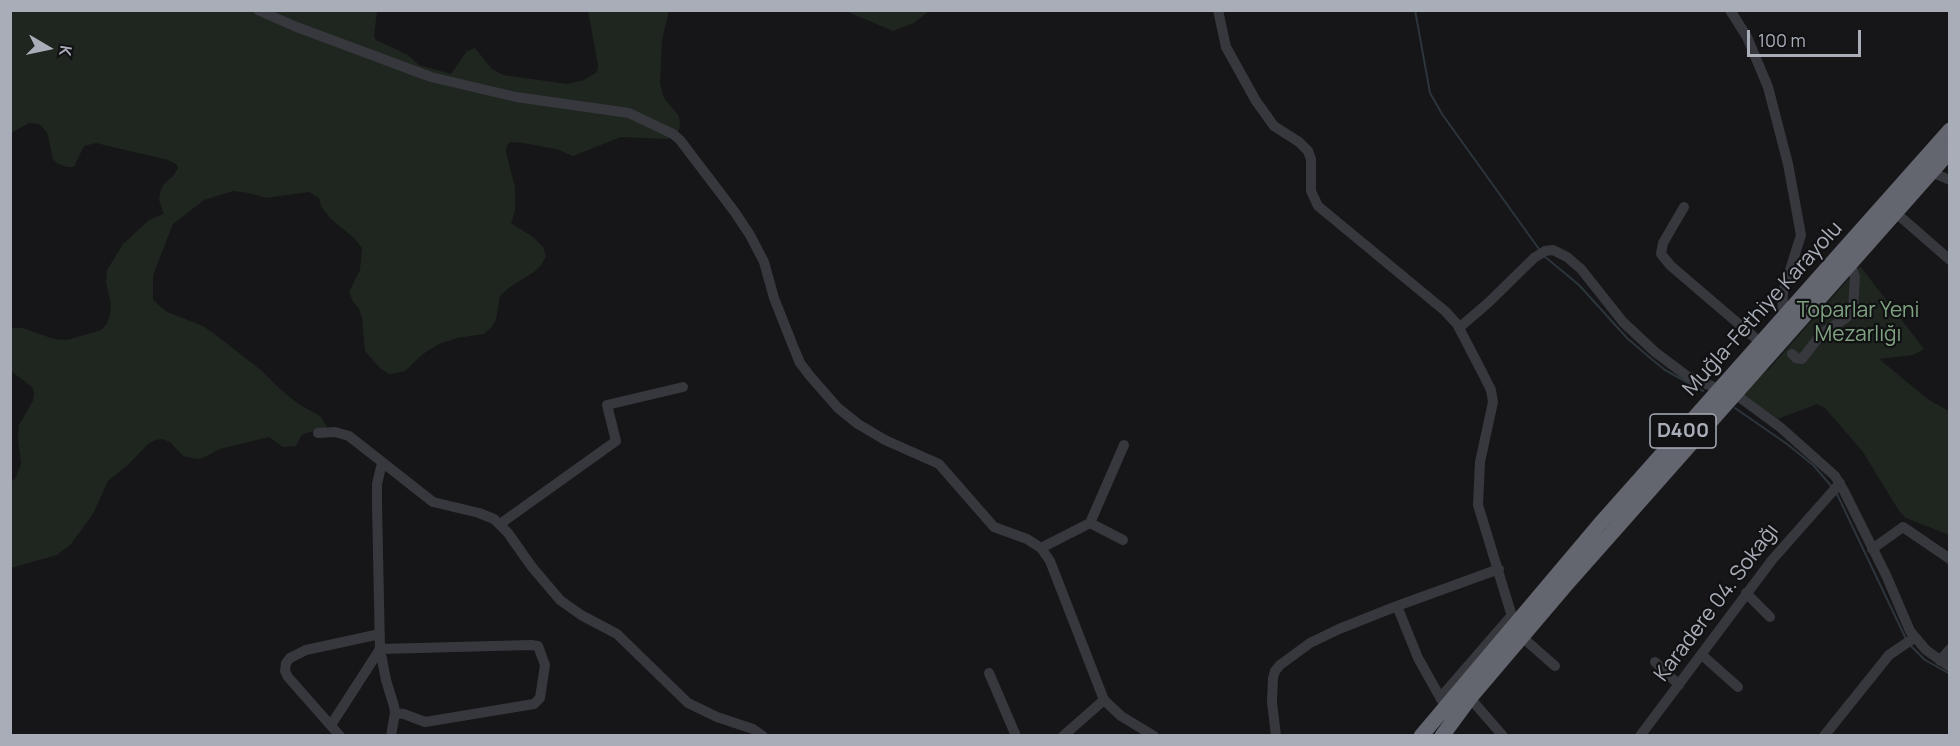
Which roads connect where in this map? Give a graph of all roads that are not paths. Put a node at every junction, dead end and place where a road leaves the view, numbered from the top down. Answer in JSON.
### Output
{"nodes":[{"id":1,"x":258,"y":10,"type":"edge"},
{"id":2,"x":1218,"y":10,"type":"edge"},
{"id":3,"x":1730,"y":10,"type":"edge"},
{"id":4,"x":1950,"y":130,"type":"edge"},
{"id":5,"x":1950,"y":151,"type":"edge"},
{"id":6,"x":1931,"y":172,"type":"junction"},
{"id":7,"x":1950,"y":180,"type":"edge"},
{"id":8,"x":1684,"y":207,"type":"dead end"},
{"id":9,"x":1896,"y":213,"type":"junction"},
{"id":10,"x":1950,"y":260,"type":"edge"},
{"id":11,"x":1851,"y":265,"type":"junction"},
{"id":12,"x":1782,"y":319,"type":"junction"},
{"id":13,"x":1459,"y":328,"type":"junction"},
{"id":14,"x":1761,"y":343,"type":"junction"},
{"id":15,"x":1792,"y":354,"type":"dead end"},
{"id":16,"x":683,"y":387,"type":"dead end"},
{"id":17,"x":1719,"y":389,"type":"junction"},
{"id":18,"x":1735,"y":394,"type":"junction"},
{"id":19,"x":318,"y":433,"type":"dead end"},
{"id":20,"x":1124,"y":445,"type":"dead end"},
{"id":21,"x":382,"y":463,"type":"junction"},
{"id":22,"x":1839,"y":484,"type":"junction"},
{"id":23,"x":1090,"y":523,"type":"junction"},
{"id":24,"x":500,"y":524,"type":"junction"},
{"id":25,"x":1123,"y":540,"type":"dead end"},
{"id":26,"x":1041,"y":548,"type":"junction"},
{"id":27,"x":1872,"y":549,"type":"junction"},
{"id":28,"x":1950,"y":559,"type":"edge"},
{"id":29,"x":1499,"y":569,"type":"junction"},
{"id":30,"x":1746,"y":593,"type":"junction"},
{"id":31,"x":1397,"y":606,"type":"junction"},
{"id":32,"x":1770,"y":617,"type":"dead end"},
{"id":33,"x":1513,"y":619,"type":"junction"},
{"id":34,"x":380,"y":634,"type":"junction"},
{"id":35,"x":1522,"y":637,"type":"junction"},
{"id":36,"x":1908,"y":641,"type":"junction"},
{"id":37,"x":380,"y":649,"type":"junction"},
{"id":38,"x":1950,"y":649,"type":"edge"},
{"id":39,"x":1702,"y":655,"type":"junction"},
{"id":40,"x":1655,"y":662,"type":"dead end"},
{"id":41,"x":1945,"y":664,"type":"edge"},
{"id":42,"x":1556,"y":666,"type":"dead end"},
{"id":43,"x":989,"y":673,"type":"dead end"},
{"id":44,"x":1679,"y":685,"type":"junction"},
{"id":45,"x":1738,"y":687,"type":"dead end"},
{"id":46,"x":1470,"y":698,"type":"junction"},
{"id":47,"x":1104,"y":700,"type":"junction"},
{"id":48,"x":1442,"y":702,"type":"junction"},
{"id":49,"x":395,"y":713,"type":"junction"},
{"id":50,"x":331,"y":725,"type":"junction"},
{"id":51,"x":340,"y":735,"type":"edge"},
{"id":52,"x":391,"y":735,"type":"edge"},
{"id":53,"x":763,"y":735,"type":"edge"},
{"id":54,"x":1016,"y":735,"type":"edge"},
{"id":55,"x":1062,"y":735,"type":"edge"},
{"id":56,"x":1154,"y":735,"type":"edge"},
{"id":57,"x":1276,"y":735,"type":"edge"},
{"id":58,"x":1421,"y":735,"type":"edge"},
{"id":59,"x":1442,"y":735,"type":"edge"},
{"id":60,"x":1503,"y":735,"type":"edge"},
{"id":61,"x":1640,"y":735,"type":"edge"},
{"id":62,"x":1824,"y":735,"type":"edge"}],
"edges":[{"from":1,"to":26,"type":"street"},
{"from":2,"to":13,"type":"street"},
{"from":3,"to":12,"type":"street"},
{"from":4,"to":12,"type":"highway","name":"Muğla-Fethiye Karayolu","number":"D400"},
{"from":5,"to":6,"type":"highway","name":"Muğla-Fethiye Karayolu","number":"D400"},
{"from":6,"to":7,"type":"street"},
{"from":6,"to":9,"type":"highway","name":"Muğla-Fethiye Karayolu","number":"D400"},
{"from":8,"to":14,"type":"street"},
{"from":9,"to":10,"type":"street"},
{"from":9,"to":11,"type":"highway","name":"Muğla-Fethiye Karayolu","number":"D400"},
{"from":11,"to":15,"type":"street"},
{"from":11,"to":18,"type":"highway","name":"Muğla-Fethiye Karayolu","number":"D400"},
{"from":12,"to":14,"type":"highway","name":"Muğla-Fethiye Karayolu","number":"D400"},
{"from":13,"to":17,"type":"street"},
{"from":13,"to":29,"type":"street"},
{"from":14,"to":17,"type":"highway","name":"Muğla-Fethiye Karayolu","number":"D400"},
{"from":16,"to":24,"type":"street"},
{"from":17,"to":33,"type":"highway","name":"Muğla-Fethiye Karayolu","number":"D400"},
{"from":18,"to":22,"type":"street"},
{"from":18,"to":35,"type":"highway","name":"Muğla-Fethiye Karayolu","number":"D400"},
{"from":19,"to":21,"type":"street"},
{"from":20,"to":23,"type":"street"},
{"from":21,"to":24,"type":"street"},
{"from":21,"to":34,"type":"street"},
{"from":22,"to":27,"type":"street"},
{"from":22,"to":30,"type":"street","name":"Karadere 04. Sokağı"},
{"from":23,"to":25,"type":"street"},
{"from":23,"to":26,"type":"street"},
{"from":24,"to":53,"type":"street"},
{"from":26,"to":47,"type":"street"},
{"from":27,"to":28,"type":"street"},
{"from":27,"to":36,"type":"street"},
{"from":29,"to":31,"type":"street"},
{"from":29,"to":33,"type":"street"},
{"from":30,"to":32,"type":"street"},
{"from":30,"to":39,"type":"street","name":"Karadere 04. Sokağı"},
{"from":31,"to":48,"type":"street"},
{"from":31,"to":57,"type":"street"},
{"from":33,"to":48,"type":"highway","name":"Muğla-Fethiye Karayolu","number":"D400"},
{"from":34,"to":37,"type":"street"},
{"from":34,"to":50,"type":"street"},
{"from":35,"to":42,"type":"street"},
{"from":35,"to":46,"type":"highway","name":"Muğla-Fethiye Karayolu","number":"D400"},
{"from":36,"to":41,"type":"street"},
{"from":36,"to":62,"type":"street"},
{"from":37,"to":49,"type":"street"},
{"from":37,"to":49,"type":"street"},
{"from":37,"to":50,"type":"street"},
{"from":38,"to":41,"type":"street"},
{"from":39,"to":44,"type":"street","name":"Karadere 04. Sokağı"},
{"from":39,"to":45,"type":"street"},
{"from":40,"to":44,"type":"street"},
{"from":43,"to":54,"type":"street"},
{"from":44,"to":61,"type":"street","name":"Karadere 04. Sokağı"},
{"from":46,"to":59,"type":"highway","name":"Muğla-Fethiye Karayolu","number":"D400"},
{"from":46,"to":60,"type":"street"},
{"from":47,"to":55,"type":"street"},
{"from":47,"to":56,"type":"street"},
{"from":48,"to":58,"type":"highway","name":"Muğla-Fethiye Karayolu","number":"D400"},
{"from":49,"to":52,"type":"street"},
{"from":50,"to":51,"type":"street"}]}
